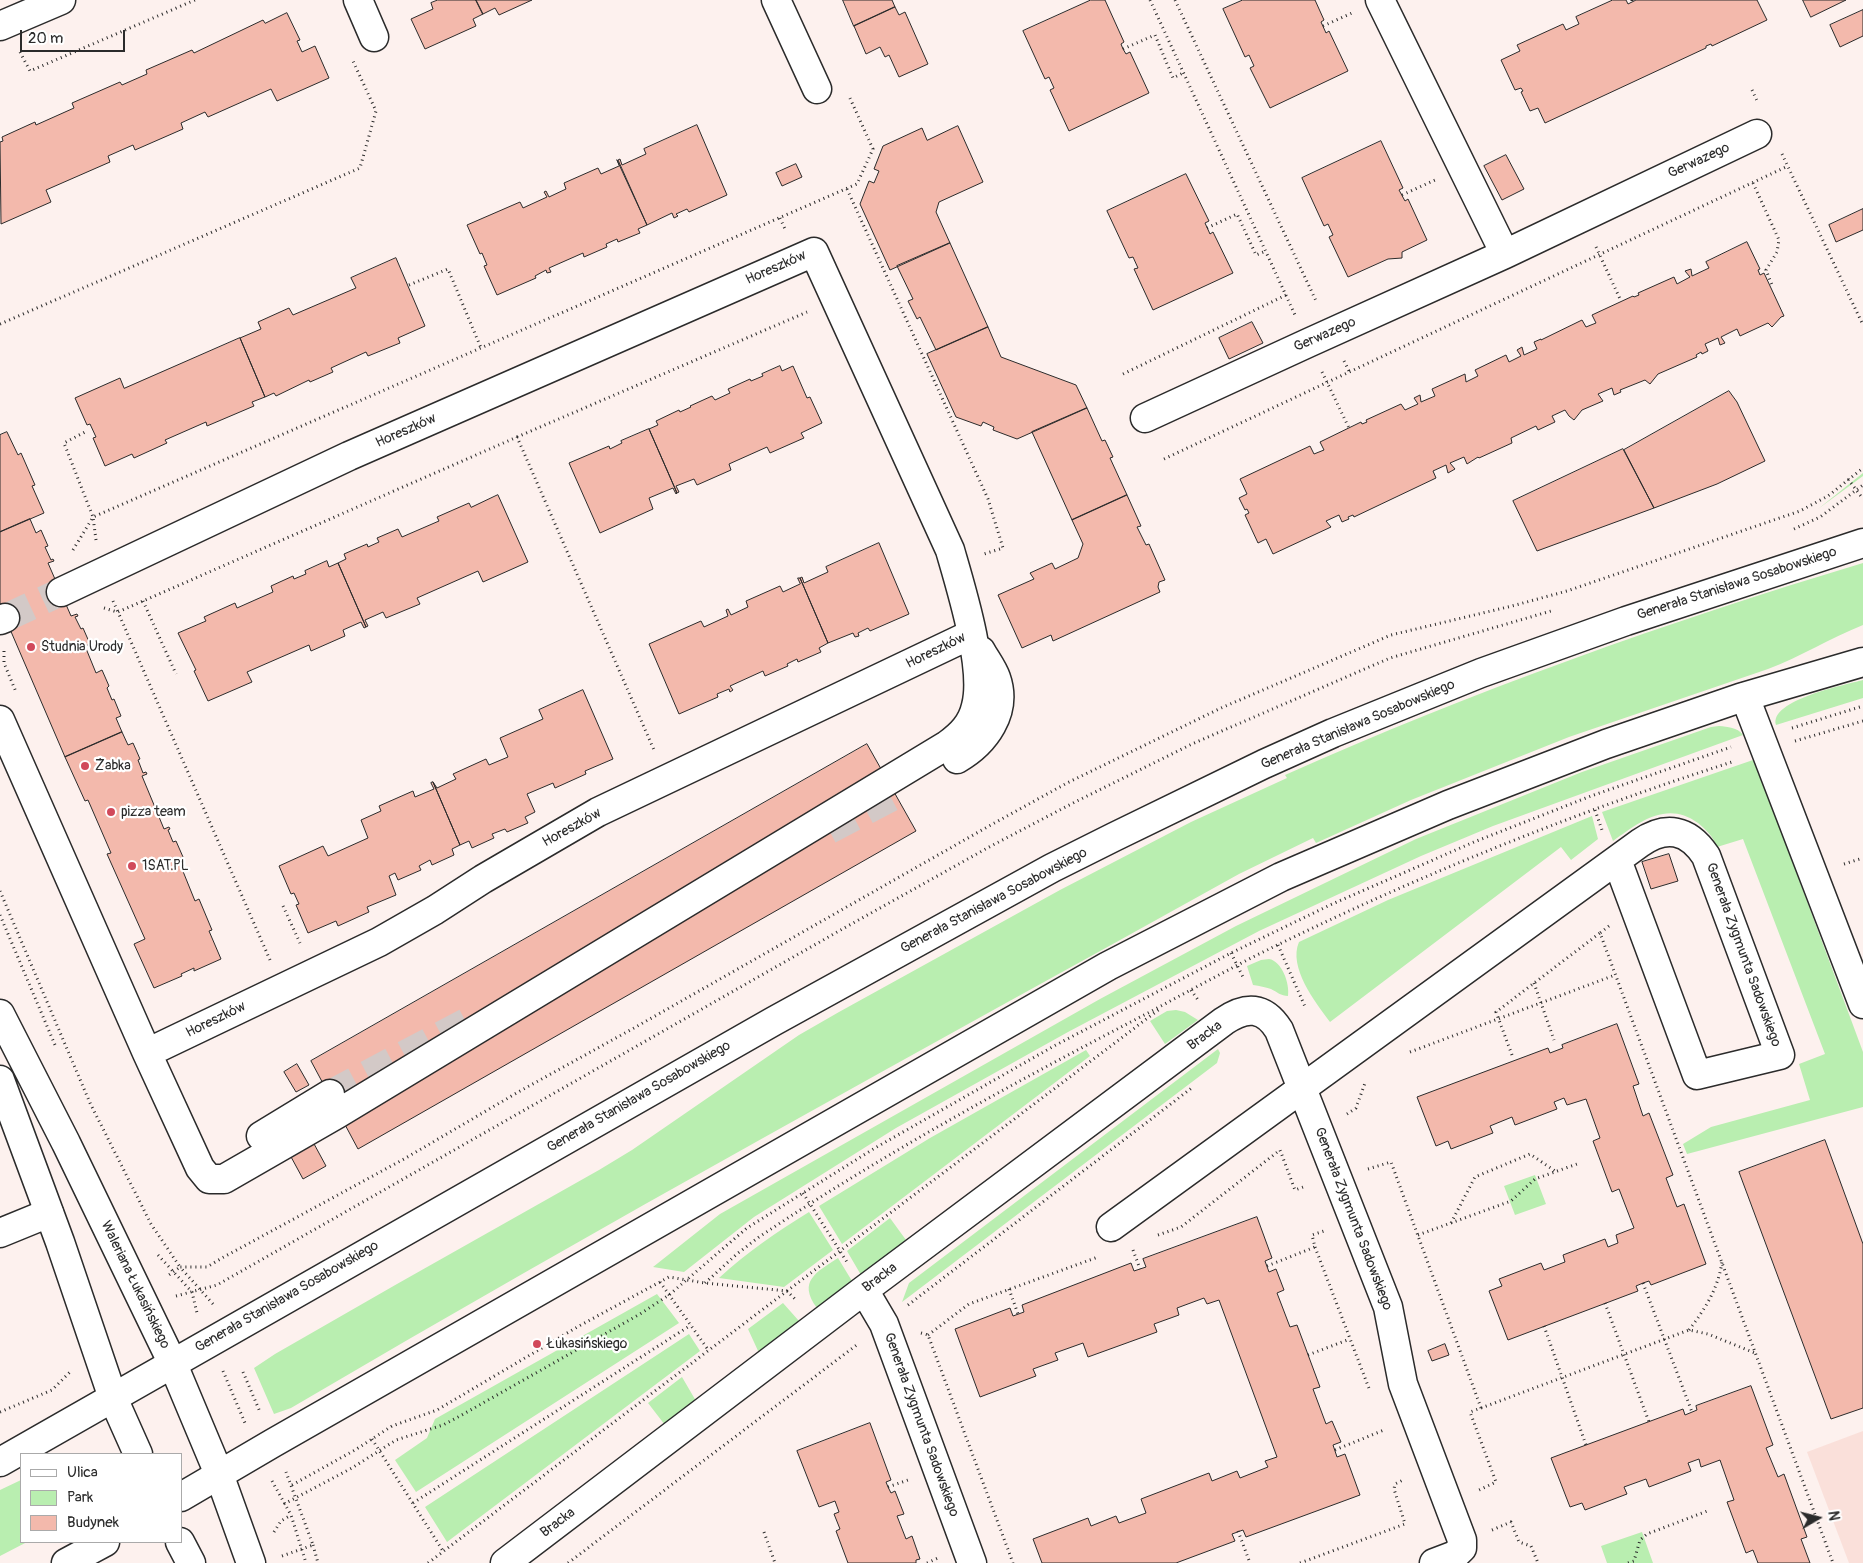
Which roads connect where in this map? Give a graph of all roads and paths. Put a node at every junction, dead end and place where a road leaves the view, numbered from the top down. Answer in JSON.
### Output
{"nodes":[{"id":1,"x":61,"y":0,"type":"edge"},
{"id":2,"x":194,"y":0,"type":"edge"},
{"id":3,"x":358,"y":0,"type":"edge"},
{"id":4,"x":776,"y":0,"type":"edge"},
{"id":5,"x":1150,"y":0,"type":"edge"},
{"id":6,"x":1175,"y":0,"type":"edge"},
{"id":7,"x":1380,"y":0,"type":"edge"},
{"id":8,"x":8,"y":35,"type":"edge"},
{"id":9,"x":374,"y":37,"type":"dead end"},
{"id":10,"x":1124,"y":49,"type":"dead end"},
{"id":11,"x":356,"y":67,"type":"dead end"},
{"id":12,"x":1183,"y":73,"type":"junction"},
{"id":13,"x":845,"y":88,"type":"dead end"},
{"id":14,"x":817,"y":89,"type":"dead end"},
{"id":15,"x":1752,"y":90,"type":"dead end"},
{"id":16,"x":1760,"y":107,"type":"dead end"},
{"id":17,"x":1757,"y":134,"type":"dead end"},
{"id":18,"x":1780,"y":149,"type":"dead end"},
{"id":19,"x":1788,"y":166,"type":"junction"},
{"id":20,"x":1440,"y":178,"type":"dead end"},
{"id":21,"x":1753,"y":183,"type":"junction"},
{"id":22,"x":847,"y":189,"type":"junction"},
{"id":23,"x":1402,"y":195,"type":"dead end"},
{"id":24,"x":1582,"y":217,"type":"junction"},
{"id":25,"x":1207,"y":228,"type":"dead end"},
{"id":26,"x":1266,"y":251,"type":"junction"},
{"id":27,"x":1506,"y":254,"type":"junction"},
{"id":28,"x":1600,"y":255,"type":"junction"},
{"id":29,"x":1772,"y":285,"type":"dead end"},
{"id":30,"x":409,"y":286,"type":"dead end"},
{"id":31,"x":1286,"y":295,"type":"junction"},
{"id":32,"x":1621,"y":301,"type":"dead end"},
{"id":33,"x":810,"y":311,"type":"dead end"},
{"id":34,"x":0,"y":324,"type":"edge"},
{"id":35,"x":1863,"y":325,"type":"edge"},
{"id":36,"x":1319,"y":337,"type":"junction"},
{"id":37,"x":481,"y":348,"type":"junction"},
{"id":38,"x":1349,"y":371,"type":"junction"},
{"id":39,"x":1124,"y":374,"type":"dead end"},
{"id":40,"x":1327,"y":382,"type":"junction"},
{"id":41,"x":1145,"y":418,"type":"dead end"},
{"id":42,"x":1349,"y":428,"type":"dead end"},
{"id":43,"x":85,"y":432,"type":"dead end"},
{"id":44,"x":517,"y":437,"type":"junction"},
{"id":45,"x":1164,"y":459,"type":"dead end"},
{"id":46,"x":1863,"y":468,"type":"edge"},
{"id":47,"x":1848,"y":479,"type":"junction"},
{"id":48,"x":1863,"y":485,"type":"edge"},
{"id":49,"x":1856,"y":490,"type":"junction"},
{"id":50,"x":1863,"y":499,"type":"edge"},
{"id":51,"x":93,"y":517,"type":"junction"},
{"id":52,"x":1793,"y":530,"type":"dead end"},
{"id":53,"x":1863,"y":543,"type":"edge"},
{"id":54,"x":70,"y":555,"type":"dead end"},
{"id":55,"x":980,"y":556,"type":"dead end"},
{"id":56,"x":101,"y":573,"type":"junction"},
{"id":57,"x":60,"y":592,"type":"tunnel mouth"},
{"id":58,"x":143,"y":601,"type":"junction"},
{"id":59,"x":1553,"y":610,"type":"dead end"},
{"id":60,"x":118,"y":612,"type":"junction"},
{"id":61,"x":3,"y":628,"type":"edge"},
{"id":62,"x":972,"y":634,"type":"junction"},
{"id":63,"x":1863,"y":662,"type":"edge"},
{"id":64,"x":176,"y":674,"type":"dead end"},
{"id":65,"x":1745,"y":697,"type":"junction"},
{"id":66,"x":19,"y":699,"type":"dead end"},
{"id":67,"x":1863,"y":706,"type":"edge"},
{"id":68,"x":0,"y":720,"type":"edge"},
{"id":69,"x":1863,"y":721,"type":"edge"},
{"id":70,"x":1763,"y":744,"type":"junction"},
{"id":71,"x":654,"y":786,"type":"junction"},
{"id":72,"x":896,"y":795,"type":"tunnel mouth"},
{"id":73,"x":1595,"y":810,"type":"junction"},
{"id":74,"x":1601,"y":826,"type":"dead end"},
{"id":75,"x":1863,"y":858,"type":"edge"},
{"id":76,"x":1617,"y":860,"type":"junction"},
{"id":77,"x":1841,"y":865,"type":"dead end"},
{"id":78,"x":0,"y":891,"type":"edge"},
{"id":79,"x":283,"y":906,"type":"dead end"},
{"id":80,"x":1600,"y":933,"type":"dead end"},
{"id":81,"x":314,"y":973,"type":"junction"},
{"id":82,"x":1534,"y":983,"type":"junction"},
{"id":83,"x":282,"y":987,"type":"junction"},
{"id":84,"x":1169,"y":1002,"type":"junction"},
{"id":85,"x":1541,"y":1002,"type":"junction"},
{"id":86,"x":1863,"y":1004,"type":"edge"},
{"id":87,"x":0,"y":1014,"type":"edge"},
{"id":88,"x":1262,"y":1014,"type":"joint"},
{"id":89,"x":1499,"y":1018,"type":"junction"},
{"id":90,"x":1554,"y":1040,"type":"dead end"},
{"id":91,"x":147,"y":1053,"type":"junction"},
{"id":92,"x":1407,"y":1053,"type":"dead end"},
{"id":93,"x":1512,"y":1055,"type":"dead end"},
{"id":94,"x":1368,"y":1076,"type":"dead end"},
{"id":95,"x":0,"y":1080,"type":"edge"},
{"id":96,"x":1303,"y":1088,"type":"junction"},
{"id":97,"x":330,"y":1094,"type":"tunnel mouth"},
{"id":98,"x":1350,"y":1121,"type":"dead end"},
{"id":99,"x":195,"y":1158,"type":"junction"},
{"id":100,"x":1365,"y":1162,"type":"dead end"},
{"id":101,"x":1577,"y":1164,"type":"dead end"},
{"id":102,"x":1555,"y":1172,"type":"junction"},
{"id":103,"x":804,"y":1193,"type":"junction"},
{"id":104,"x":810,"y":1205,"type":"junction"},
{"id":105,"x":49,"y":1213,"type":"junction"},
{"id":106,"x":1354,"y":1219,"type":"junction"},
{"id":107,"x":1451,"y":1223,"type":"junction"},
{"id":108,"x":1111,"y":1227,"type":"dead end"},
{"id":109,"x":0,"y":1233,"type":"edge"},
{"id":110,"x":1418,"y":1236,"type":"junction"},
{"id":111,"x":1132,"y":1244,"type":"dead end"},
{"id":112,"x":1316,"y":1247,"type":"junction"},
{"id":113,"x":840,"y":1250,"type":"junction"},
{"id":114,"x":1722,"y":1262,"type":"junction"},
{"id":115,"x":1267,"y":1266,"type":"dead end"},
{"id":116,"x":180,"y":1267,"type":"junction"},
{"id":117,"x":1140,"y":1269,"type":"dead end"},
{"id":118,"x":162,"y":1280,"type":"dead end"},
{"id":119,"x":687,"y":1280,"type":"junction"},
{"id":120,"x":660,"y":1282,"type":"junction"},
{"id":121,"x":705,"y":1283,"type":"junction"},
{"id":122,"x":1643,"y":1283,"type":"dead end"},
{"id":123,"x":1009,"y":1289,"type":"dead end"},
{"id":124,"x":200,"y":1290,"type":"junction"},
{"id":125,"x":864,"y":1290,"type":"junction"},
{"id":126,"x":787,"y":1291,"type":"junction"},
{"id":127,"x":669,"y":1296,"type":"junction"},
{"id":128,"x":1605,"y":1303,"type":"dead end"},
{"id":129,"x":216,"y":1309,"type":"dead end"},
{"id":130,"x":147,"y":1312,"type":"junction"},
{"id":131,"x":1018,"y":1314,"type":"dead end"},
{"id":132,"x":690,"y":1325,"type":"junction"},
{"id":133,"x":819,"y":1326,"type":"junction"},
{"id":134,"x":1544,"y":1326,"type":"dead end"},
{"id":135,"x":1689,"y":1330,"type":"junction"},
{"id":136,"x":919,"y":1333,"type":"dead end"},
{"id":137,"x":1350,"y":1339,"type":"junction"},
{"id":138,"x":1664,"y":1339,"type":"junction"},
{"id":139,"x":97,"y":1349,"type":"junction"},
{"id":140,"x":709,"y":1351,"type":"junction"},
{"id":141,"x":1625,"y":1354,"type":"junction"},
{"id":142,"x":1756,"y":1354,"type":"junction"},
{"id":143,"x":1308,"y":1355,"type":"dead end"},
{"id":144,"x":172,"y":1362,"type":"junction"},
{"id":145,"x":243,"y":1372,"type":"dead end"},
{"id":146,"x":1562,"y":1378,"type":"junction"},
{"id":147,"x":1370,"y":1394,"type":"dead end"},
{"id":148,"x":113,"y":1398,"type":"junction"},
{"id":149,"x":1481,"y":1408,"type":"junction"},
{"id":150,"x":0,"y":1412,"type":"edge"},
{"id":151,"x":1692,"y":1412,"type":"dead end"},
{"id":152,"x":264,"y":1420,"type":"dead end"},
{"id":153,"x":1381,"y":1421,"type":"dead end"},
{"id":154,"x":1650,"y":1422,"type":"dead end"},
{"id":155,"x":1418,"y":1425,"type":"junction"},
{"id":156,"x":1384,"y":1430,"type":"junction"},
{"id":157,"x":372,"y":1439,"type":"junction"},
{"id":158,"x":1586,"y":1445,"type":"dead end"},
{"id":159,"x":380,"y":1450,"type":"junction"},
{"id":160,"x":1335,"y":1450,"type":"dead end"},
{"id":161,"x":138,"y":1453,"type":"edge"},
{"id":162,"x":0,"y":1462,"type":"edge"},
{"id":163,"x":284,"y":1469,"type":"dead end"},
{"id":164,"x":1434,"y":1469,"type":"junction"},
{"id":165,"x":219,"y":1474,"type":"junction"},
{"id":166,"x":910,"y":1479,"type":"dead end"},
{"id":167,"x":292,"y":1485,"type":"junction"},
{"id":168,"x":888,"y":1487,"type":"dead end"},
{"id":169,"x":182,"y":1497,"type":"edge"},
{"id":170,"x":296,"y":1498,"type":"junction"},
{"id":171,"x":1478,"y":1498,"type":"dead end"},
{"id":172,"x":413,"y":1503,"type":"junction"},
{"id":173,"x":284,"y":1504,"type":"dead end"},
{"id":174,"x":1710,"y":1510,"type":"dead end"},
{"id":175,"x":1238,"y":1531,"type":"dead end"},
{"id":176,"x":1490,"y":1531,"type":"dead end"},
{"id":177,"x":764,"y":1532,"type":"dead end"},
{"id":178,"x":103,"y":1543,"type":"edge"},
{"id":179,"x":181,"y":1543,"type":"edge"},
{"id":180,"x":313,"y":1545,"type":"junction"},
{"id":181,"x":443,"y":1552,"type":"junction"},
{"id":182,"x":263,"y":1561,"type":"edge"},
{"id":183,"x":66,"y":1563,"type":"edge"},
{"id":184,"x":191,"y":1563,"type":"edge"},
{"id":185,"x":318,"y":1563,"type":"edge"},
{"id":186,"x":428,"y":1563,"type":"edge"},
{"id":187,"x":505,"y":1563,"type":"edge"},
{"id":188,"x":775,"y":1563,"type":"edge"},
{"id":189,"x":972,"y":1563,"type":"edge"},
{"id":190,"x":1013,"y":1563,"type":"edge"},
{"id":191,"x":1250,"y":1563,"type":"edge"},
{"id":192,"x":1300,"y":1563,"type":"edge"},
{"id":193,"x":1434,"y":1563,"type":"edge"},
{"id":194,"x":1538,"y":1563,"type":"edge"},
{"id":195,"x":1628,"y":1563,"type":"edge"},
{"id":196,"x":1833,"y":1563,"type":"edge"}],
"edges":[{"from":1,"to":8,"type":"street"},
{"from":2,"to":8,"type":"path"},
{"from":3,"to":9,"type":"street"},
{"from":4,"to":14,"type":"street"},
{"from":5,"to":12,"type":"path"},
{"from":6,"to":36,"type":"path"},
{"from":7,"to":27,"type":"street"},
{"from":10,"to":12,"type":"path"},
{"from":11,"to":34,"type":"path"},
{"from":12,"to":26,"type":"path"},
{"from":13,"to":22,"type":"path"},
{"from":15,"to":16,"type":"path"},
{"from":17,"to":24,"type":"street","name":"Gerwazego"},
{"from":18,"to":19,"type":"path"},
{"from":19,"to":21,"type":"path"},
{"from":19,"to":35,"type":"path"},
{"from":20,"to":23,"type":"path"},
{"from":21,"to":28,"type":"path"},
{"from":21,"to":29,"type":"path"},
{"from":22,"to":37,"type":"path"},
{"from":22,"to":55,"type":"path"},
{"from":24,"to":27,"type":"street","name":"Gerwazego"},
{"from":24,"to":28,"type":"path"},
{"from":25,"to":26,"type":"path"},
{"from":26,"to":31,"type":"path"},
{"from":27,"to":36,"type":"street","name":"Gerwazego"},
{"from":28,"to":32,"type":"path"},
{"from":28,"to":38,"type":"path"},
{"from":30,"to":37,"type":"path"},
{"from":31,"to":36,"type":"path"},
{"from":31,"to":39,"type":"path"},
{"from":33,"to":44,"type":"path"},
{"from":36,"to":38,"type":"path"},
{"from":36,"to":40,"type":"path"},
{"from":36,"to":41,"type":"street","name":"Gerwazego"},
{"from":37,"to":51,"type":"path"},
{"from":38,"to":40,"type":"path"},
{"from":40,"to":42,"type":"path"},
{"from":40,"to":45,"type":"path"},
{"from":43,"to":51,"type":"path"},
{"from":44,"to":58,"type":"path"},
{"from":44,"to":71,"type":"path"},
{"from":46,"to":47,"type":"path"},
{"from":47,"to":49,"type":"path"},
{"from":47,"to":116,"type":"path"},
{"from":48,"to":49,"type":"path"},
{"from":49,"to":50,"type":"path"},
{"from":49,"to":52,"type":"path"},
{"from":51,"to":54,"type":"path"},
{"from":51,"to":56,"type":"path"},
{"from":53,"to":144,"type":"street","name":"Generała Stanisława Sosabowskiego"},
{"from":56,"to":57,"type":"street","name":"Horeszków"},
{"from":56,"to":60,"type":"path"},
{"from":56,"to":62,"type":"street","name":"Horeszków"},
{"from":58,"to":60,"type":"path"},
{"from":58,"to":64,"type":"path"},
{"from":59,"to":124,"type":"path"},
{"from":60,"to":83,"type":"path"},
{"from":61,"to":66,"type":"path"},
{"from":62,"to":71,"type":"street","name":"Horeszków"},
{"from":62,"to":72,"type":"street"},
{"from":62,"to":99,"type":"street"},
{"from":63,"to":65,"type":"street"},
{"from":65,"to":70,"type":"street"},
{"from":65,"to":165,"type":"street"},
{"from":67,"to":70,"type":"path"},
{"from":68,"to":91,"type":"street"},
{"from":69,"to":70,"type":"path"},
{"from":70,"to":73,"type":"path"},
{"from":70,"to":86,"type":"street"},
{"from":70,"to":103,"type":"path"},
{"from":71,"to":81,"type":"street","name":"Horeszków"},
{"from":73,"to":74,"type":"path"},
{"from":73,"to":84,"type":"path"},
{"from":75,"to":77,"type":"path"},
{"from":76,"to":76,"type":"street","name":"Generała Zygmunta Sadowskiego"},
{"from":76,"to":96,"type":"street","name":"Generała Zygmunta Sadowskiego"},
{"from":78,"to":116,"type":"path"},
{"from":79,"to":81,"type":"path"},
{"from":80,"to":82,"type":"path"},
{"from":81,"to":83,"type":"street","name":"Horeszków"},
{"from":82,"to":85,"type":"path"},
{"from":82,"to":89,"type":"path"},
{"from":83,"to":91,"type":"street","name":"Horeszków"},
{"from":84,"to":104,"type":"path"},
{"from":84,"to":113,"type":"path"},
{"from":85,"to":89,"type":"path"},
{"from":85,"to":90,"type":"path"},
{"from":85,"to":114,"type":"path"},
{"from":87,"to":130,"type":"street","name":"Waleriana Łukasińskiego"},
{"from":88,"to":96,"type":"street","name":"Generała Zygmunta Sadowskiego"},
{"from":88,"to":125,"type":"street","name":"Bracka"},
{"from":89,"to":92,"type":"path"},
{"from":89,"to":93,"type":"path"},
{"from":91,"to":99,"type":"street"},
{"from":94,"to":98,"type":"path"},
{"from":95,"to":105,"type":"street"},
{"from":96,"to":106,"type":"street","name":"Generała Zygmunta Sadowskiego"},
{"from":96,"to":108,"type":"street"},
{"from":97,"to":99,"type":"street"},
{"from":100,"to":110,"type":"path"},
{"from":101,"to":102,"type":"path"},
{"from":102,"to":107,"type":"path"},
{"from":102,"to":107,"type":"path"},
{"from":103,"to":104,"type":"path"},
{"from":103,"to":119,"type":"path"},
{"from":104,"to":113,"type":"path"},
{"from":104,"to":121,"type":"path"},
{"from":105,"to":109,"type":"street"},
{"from":105,"to":139,"type":"street"},
{"from":106,"to":112,"type":"path"},
{"from":106,"to":155,"type":"street","name":"Generała Zygmunta Sadowskiego"},
{"from":107,"to":110,"type":"path"},
{"from":110,"to":149,"type":"path"},
{"from":111,"to":117,"type":"path"},
{"from":112,"to":115,"type":"path"},
{"from":112,"to":137,"type":"path"},
{"from":113,"to":125,"type":"path"},
{"from":113,"to":126,"type":"path"},
{"from":114,"to":135,"type":"path"},
{"from":114,"to":142,"type":"path"},
{"from":116,"to":118,"type":"path"},
{"from":116,"to":124,"type":"path"},
{"from":119,"to":120,"type":"path"},
{"from":119,"to":121,"type":"path"},
{"from":119,"to":127,"type":"path"},
{"from":120,"to":127,"type":"path"},
{"from":120,"to":157,"type":"path"},
{"from":121,"to":126,"type":"path"},
{"from":122,"to":138,"type":"path"},
{"from":123,"to":131,"type":"path"},
{"from":124,"to":129,"type":"path"},
{"from":124,"to":130,"type":"path"},
{"from":125,"to":133,"type":"street","name":"Bracka"},
{"from":125,"to":189,"type":"street","name":"Generała Zygmunta Sadowskiego"},
{"from":126,"to":133,"type":"path"},
{"from":126,"to":140,"type":"path"},
{"from":127,"to":132,"type":"path"},
{"from":127,"to":159,"type":"path"},
{"from":128,"to":141,"type":"path"},
{"from":130,"to":144,"type":"street","name":"Waleriana Łukasińskiego"},
{"from":132,"to":140,"type":"path"},
{"from":132,"to":172,"type":"path"},
{"from":133,"to":187,"type":"street","name":"Bracka"},
{"from":134,"to":146,"type":"path"},
{"from":135,"to":138,"type":"path"},
{"from":135,"to":142,"type":"path"},
{"from":136,"to":190,"type":"path"},
{"from":137,"to":143,"type":"path"},
{"from":137,"to":147,"type":"path"},
{"from":138,"to":141,"type":"path"},
{"from":138,"to":151,"type":"path"},
{"from":139,"to":148,"type":"street"},
{"from":139,"to":150,"type":"path"},
{"from":140,"to":181,"type":"path"},
{"from":141,"to":146,"type":"path"},
{"from":141,"to":154,"type":"path"},
{"from":142,"to":196,"type":"path"},
{"from":144,"to":148,"type":"street","name":"Generała Stanisława Sosabowskiego"},
{"from":144,"to":165,"type":"street","name":"Waleriana Łukasińskiego"},
{"from":145,"to":152,"type":"path"},
{"from":146,"to":149,"type":"path"},
{"from":146,"to":158,"type":"path"},
{"from":148,"to":161,"type":"street"},
{"from":148,"to":162,"type":"street","name":"Generała Stanisława Sosabowskiego"},
{"from":149,"to":171,"type":"path"},
{"from":153,"to":156,"type":"path"},
{"from":155,"to":156,"type":"path"},
{"from":155,"to":164,"type":"street","name":"Generała Zygmunta Sadowskiego"},
{"from":156,"to":160,"type":"path"},
{"from":157,"to":159,"type":"path"},
{"from":157,"to":167,"type":"path"},
{"from":159,"to":170,"type":"path"},
{"from":159,"to":172,"type":"path"},
{"from":163,"to":167,"type":"path"},
{"from":164,"to":192,"type":"path"},
{"from":164,"to":193,"type":"street","name":"Generała Zygmunta Sadowskiego"},
{"from":165,"to":169,"type":"street"},
{"from":165,"to":182,"type":"street","name":"Waleriana Łukasińskiego"},
{"from":166,"to":168,"type":"path"},
{"from":167,"to":170,"type":"path"},
{"from":170,"to":173,"type":"path"},
{"from":170,"to":180,"type":"path"},
{"from":172,"to":181,"type":"path"},
{"from":174,"to":195,"type":"path"},
{"from":175,"to":191,"type":"path"},
{"from":176,"to":194,"type":"path"},
{"from":177,"to":188,"type":"path"},
{"from":178,"to":183,"type":"street"},
{"from":179,"to":184,"type":"street"},
{"from":180,"to":182,"type":"path"},
{"from":180,"to":185,"type":"path"},
{"from":181,"to":186,"type":"path"}]}
